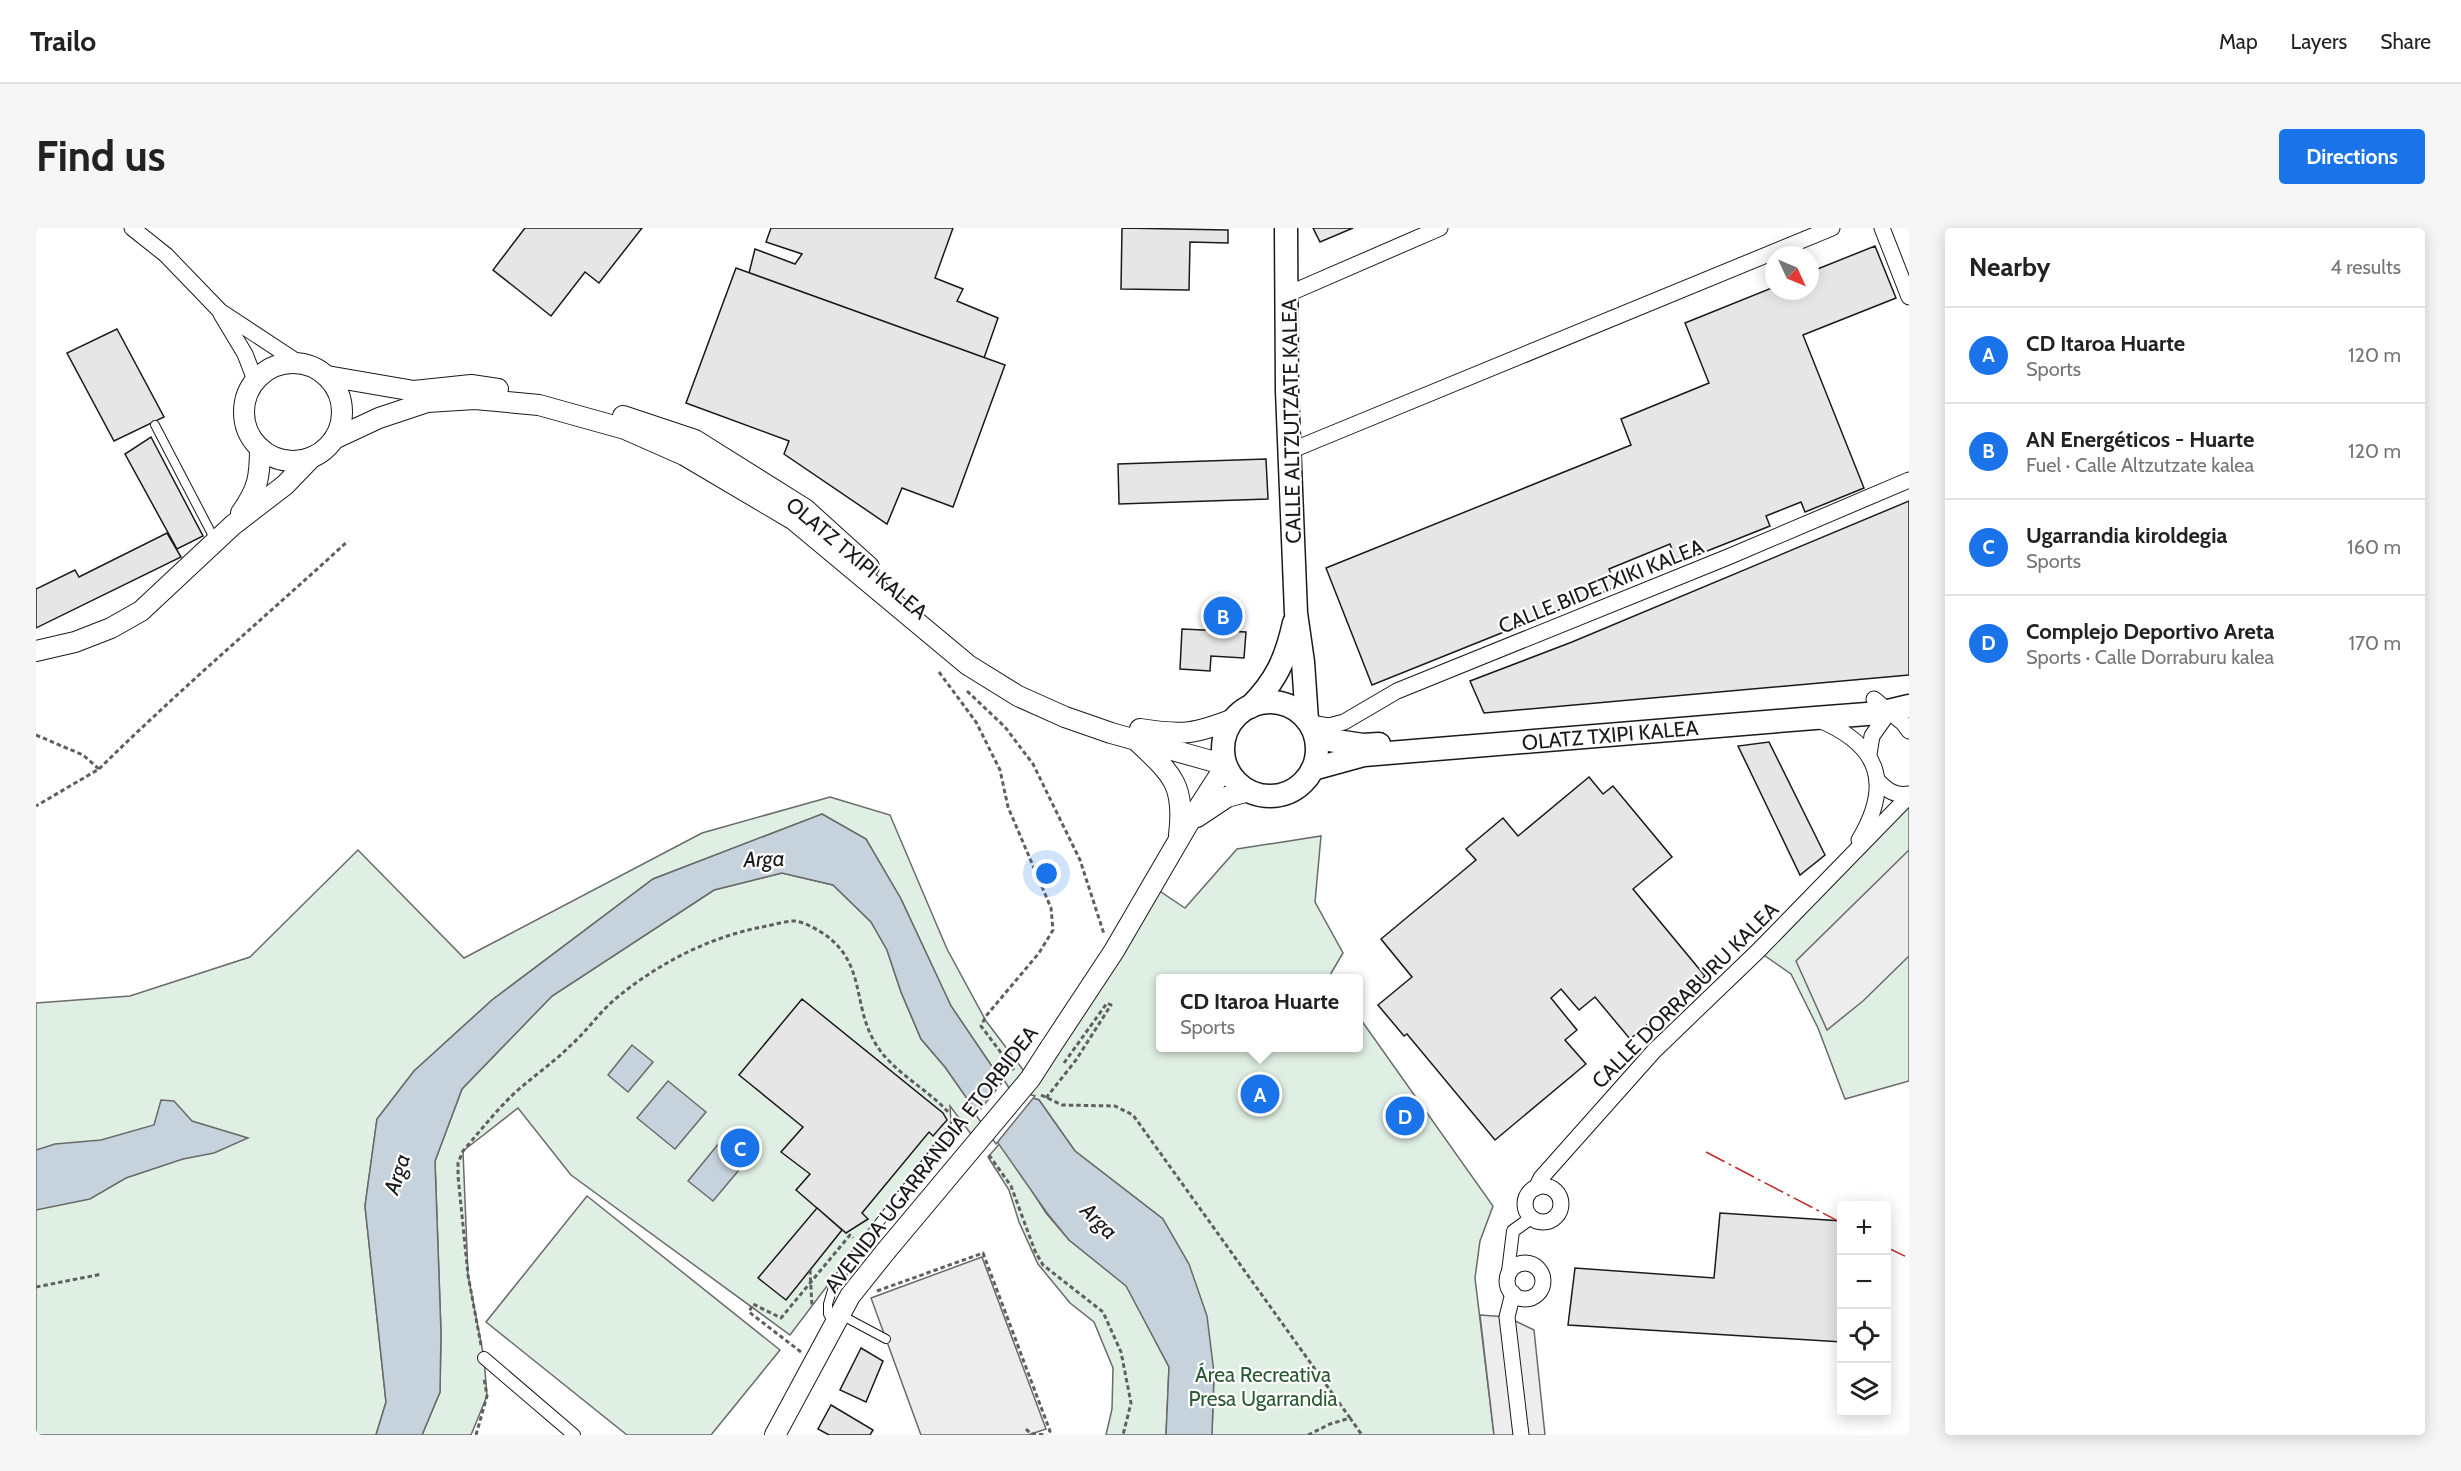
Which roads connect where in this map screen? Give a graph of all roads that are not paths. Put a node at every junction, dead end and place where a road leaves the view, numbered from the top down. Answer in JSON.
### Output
{"nodes":[{"id":1,"x":132,"y":228,"type":"edge"},
{"id":2,"x":1286,"y":228,"type":"edge"},
{"id":3,"x":1440,"y":228,"type":"edge"},
{"id":4,"x":1832,"y":228,"type":"edge"},
{"id":5,"x":1882,"y":228,"type":"edge"},
{"id":6,"x":1288,"y":294,"type":"junction"},
{"id":7,"x":1909,"y":297,"type":"edge"},
{"id":8,"x":220,"y":311,"type":"junction"},
{"id":9,"x":299,"y":363,"type":"junction"},
{"id":10,"x":327,"y":376,"type":"junction"},
{"id":11,"x":255,"y":380,"type":"junction"},
{"id":12,"x":155,"y":425,"type":"dead end"},
{"id":13,"x":334,"y":439,"type":"junction"},
{"id":14,"x":260,"y":448,"type":"junction"},
{"id":15,"x":1290,"y":451,"type":"junction"},
{"id":16,"x":312,"y":457,"type":"junction"},
{"id":17,"x":1909,"y":480,"type":"edge"},
{"id":18,"x":233,"y":525,"type":"junction"},
{"id":19,"x":216,"y":541,"type":"junction"},
{"id":20,"x":1296,"y":613,"type":"junction"},
{"id":21,"x":36,"y":651,"type":"edge"},
{"id":22,"x":1909,"y":696,"type":"edge"},
{"id":23,"x":1891,"y":705,"type":"edge"},
{"id":24,"x":1243,"y":712,"type":"junction"},
{"id":25,"x":1815,"y":718,"type":"junction"},
{"id":26,"x":1311,"y":727,"type":"junction"},
{"id":27,"x":1909,"y":731,"type":"edge"},
{"id":28,"x":1137,"y":740,"type":"junction"},
{"id":29,"x":1869,"y":754,"type":"junction"},
{"id":30,"x":1226,"y":765,"type":"junction"},
{"id":31,"x":1313,"y":769,"type":"junction"},
{"id":32,"x":1878,"y":781,"type":"junction"},
{"id":33,"x":1249,"y":791,"type":"junction"},
{"id":34,"x":1909,"y":795,"type":"edge"},
{"id":35,"x":1183,"y":832,"type":"junction"},
{"id":36,"x":1848,"y":858,"type":"junction"},
{"id":37,"x":958,"y":1122,"type":"road end"},
{"id":38,"x":1554,"y":1165,"type":"junction"},
{"id":39,"x":1536,"y":1188,"type":"junction"},
{"id":40,"x":1553,"y":1188,"type":"junction"},
{"id":41,"x":1528,"y":1211,"type":"junction"},
{"id":42,"x":1510,"y":1287,"type":"joint"},
{"id":43,"x":837,"y":1320,"type":"junction"},
{"id":44,"x":886,"y":1339,"type":"dead end"},
{"id":45,"x":484,"y":1358,"type":"road end"},
{"id":46,"x":778,"y":1434,"type":"edge"},
{"id":47,"x":574,"y":1435,"type":"edge"},
{"id":48,"x":1521,"y":1435,"type":"edge"}],
"edges":[{"from":1,"to":8,"type":"street"},
{"from":2,"to":6,"type":"main road","name":"CALLE ALTZUTZATE KALEA"},
{"from":3,"to":6,"type":"street"},
{"from":4,"to":15,"type":"street"},
{"from":5,"to":7,"type":"street"},
{"from":6,"to":15,"type":"main road","name":"CALLE ALTZUTZATE KALEA"},
{"from":8,"to":9,"type":"street"},
{"from":8,"to":11,"type":"street"},
{"from":9,"to":10,"type":"street"},
{"from":9,"to":11,"type":"street"},
{"from":10,"to":13,"type":"street"},
{"from":10,"to":24,"type":"street","name":"OLATZ TXIPI KALEA"},
{"from":11,"to":14,"type":"street"},
{"from":12,"to":19,"type":"lane"},
{"from":13,"to":16,"type":"street"},
{"from":13,"to":28,"type":"street","name":"OLATZ TXIPI KALEA"},
{"from":14,"to":16,"type":"street"},
{"from":14,"to":18,"type":"street"},
{"from":15,"to":20,"type":"main road","name":"CALLE ALTZUTZATE KALEA"},
{"from":16,"to":18,"type":"street"},
{"from":17,"to":26,"type":"street","name":"CALLE BIDETXIKI KALEA"},
{"from":18,"to":19,"type":"street"},
{"from":19,"to":21,"type":"street"},
{"from":20,"to":24,"type":"main road"},
{"from":20,"to":26,"type":"main road"},
{"from":22,"to":23,"type":"main road","name":"OLATZ TXIPI KALEA"},
{"from":23,"to":25,"type":"main road","name":"OLATZ TXIPI KALEA"},
{"from":23,"to":26,"type":"main road","name":"OLATZ TXIPI KALEA"},
{"from":23,"to":27,"type":"street"},
{"from":23,"to":29,"type":"street"},
{"from":24,"to":26,"type":"main road"},
{"from":24,"to":30,"type":"main road"},
{"from":25,"to":29,"type":"street"},
{"from":25,"to":31,"type":"main road","name":"OLATZ TXIPI KALEA"},
{"from":26,"to":31,"type":"main road"},
{"from":28,"to":30,"type":"street","name":"OLATZ TXIPI KALEA"},
{"from":28,"to":35,"type":"street"},
{"from":29,"to":32,"type":"street","name":"CALLE DORRABURU KALEA"},
{"from":30,"to":33,"type":"main road"},
{"from":30,"to":35,"type":"street","name":"AVENIDA UGARRANDIA ETORBIDEA"},
{"from":31,"to":33,"type":"main road"},
{"from":32,"to":34,"type":"street","name":"CALLE DORRABURU KALEA"},
{"from":32,"to":36,"type":"street","name":"CALLE DORRABURU KALEA"},
{"from":33,"to":35,"type":"street","name":"AVENIDA UGARRANDIA ETORBIDEA"},
{"from":34,"to":36,"type":"street","name":"CALLE DORRABURU KALEA"},
{"from":35,"to":43,"type":"street","name":"AVENIDA UGARRANDIA ETORBIDEA","bridge":true},
{"from":36,"to":38,"type":"street","name":"CALLE DORRABURU KALEA"},
{"from":37,"to":43,"type":"lane"},
{"from":38,"to":39,"type":"street","name":"CALLE DORRABURU KALEA"},
{"from":38,"to":40,"type":"street"},
{"from":39,"to":40,"type":"street"},
{"from":39,"to":41,"type":"street"},
{"from":40,"to":41,"type":"street"},
{"from":41,"to":42,"type":"street"},
{"from":42,"to":48,"type":"street"},
{"from":43,"to":44,"type":"lane"},
{"from":43,"to":46,"type":"street","name":"AVENIDA UGARRANDIA ETORBIDEA"},
{"from":45,"to":47,"type":"street"}]}
